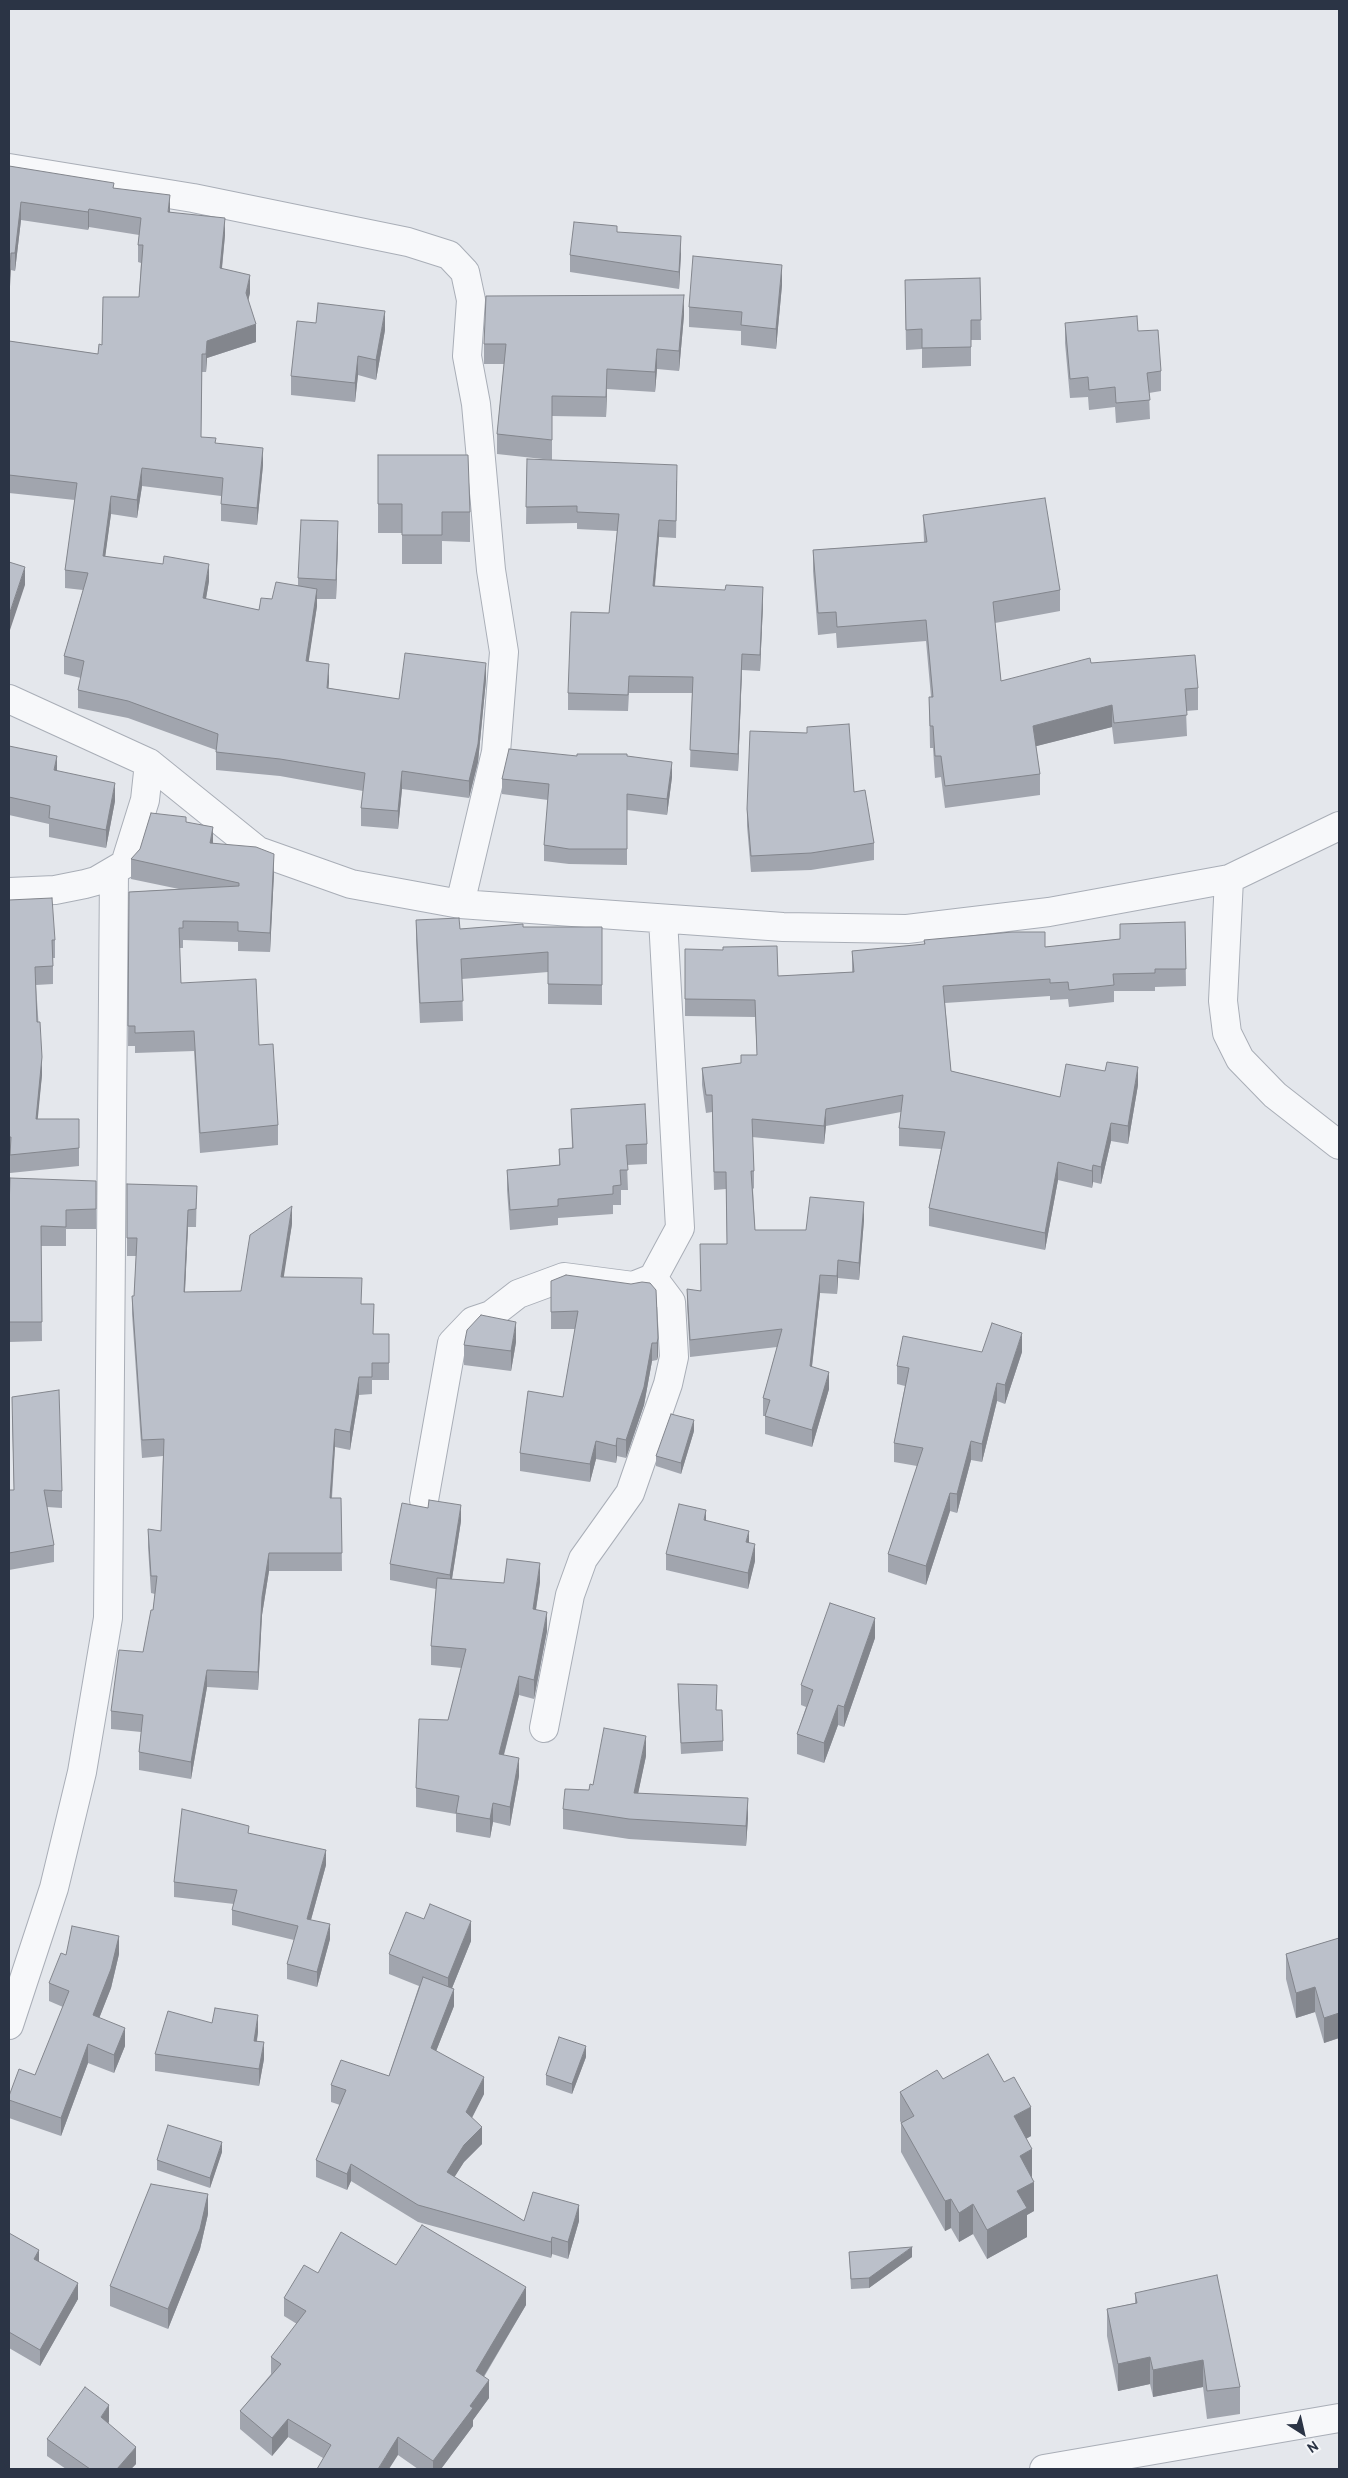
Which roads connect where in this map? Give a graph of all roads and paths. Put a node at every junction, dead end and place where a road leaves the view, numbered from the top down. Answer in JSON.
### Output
{"nodes":[{"id":1,"x":9,"y":168,"type":"edge"},
{"id":2,"x":9,"y":699,"type":"edge"},
{"id":3,"x":149,"y":763,"type":"junction"},
{"id":4,"x":1339,"y":826,"type":"edge"},
{"id":5,"x":114,"y":871,"type":"junction"},
{"id":6,"x":1229,"y":879,"type":"junction"},
{"id":7,"x":9,"y":892,"type":"edge"},
{"id":8,"x":460,"y":904,"type":"junction"},
{"id":9,"x":663,"y":920,"type":"junction"},
{"id":10,"x":1339,"y":1145,"type":"edge"},
{"id":11,"x":652,"y":1278,"type":"junction"},
{"id":12,"x":424,"y":1500,"type":"dead end"},
{"id":13,"x":544,"y":1728,"type":"dead end"},
{"id":14,"x":9,"y":2025,"type":"edge"},
{"id":15,"x":1339,"y":2418,"type":"edge"},
{"id":16,"x":1044,"y":2469,"type":"edge"}],
"edges":[{"from":1,"to":8,"type":"street"},
{"from":2,"to":3,"type":"street"},
{"from":3,"to":5,"type":"street"},
{"from":3,"to":8,"type":"street"},
{"from":4,"to":6,"type":"street"},
{"from":5,"to":7,"type":"street"},
{"from":5,"to":14,"type":"street"},
{"from":6,"to":9,"type":"street"},
{"from":6,"to":10,"type":"street"},
{"from":8,"to":9,"type":"street"},
{"from":9,"to":11,"type":"street"},
{"from":11,"to":12,"type":"street"},
{"from":11,"to":13,"type":"street"},
{"from":15,"to":16,"type":"street"}]}
